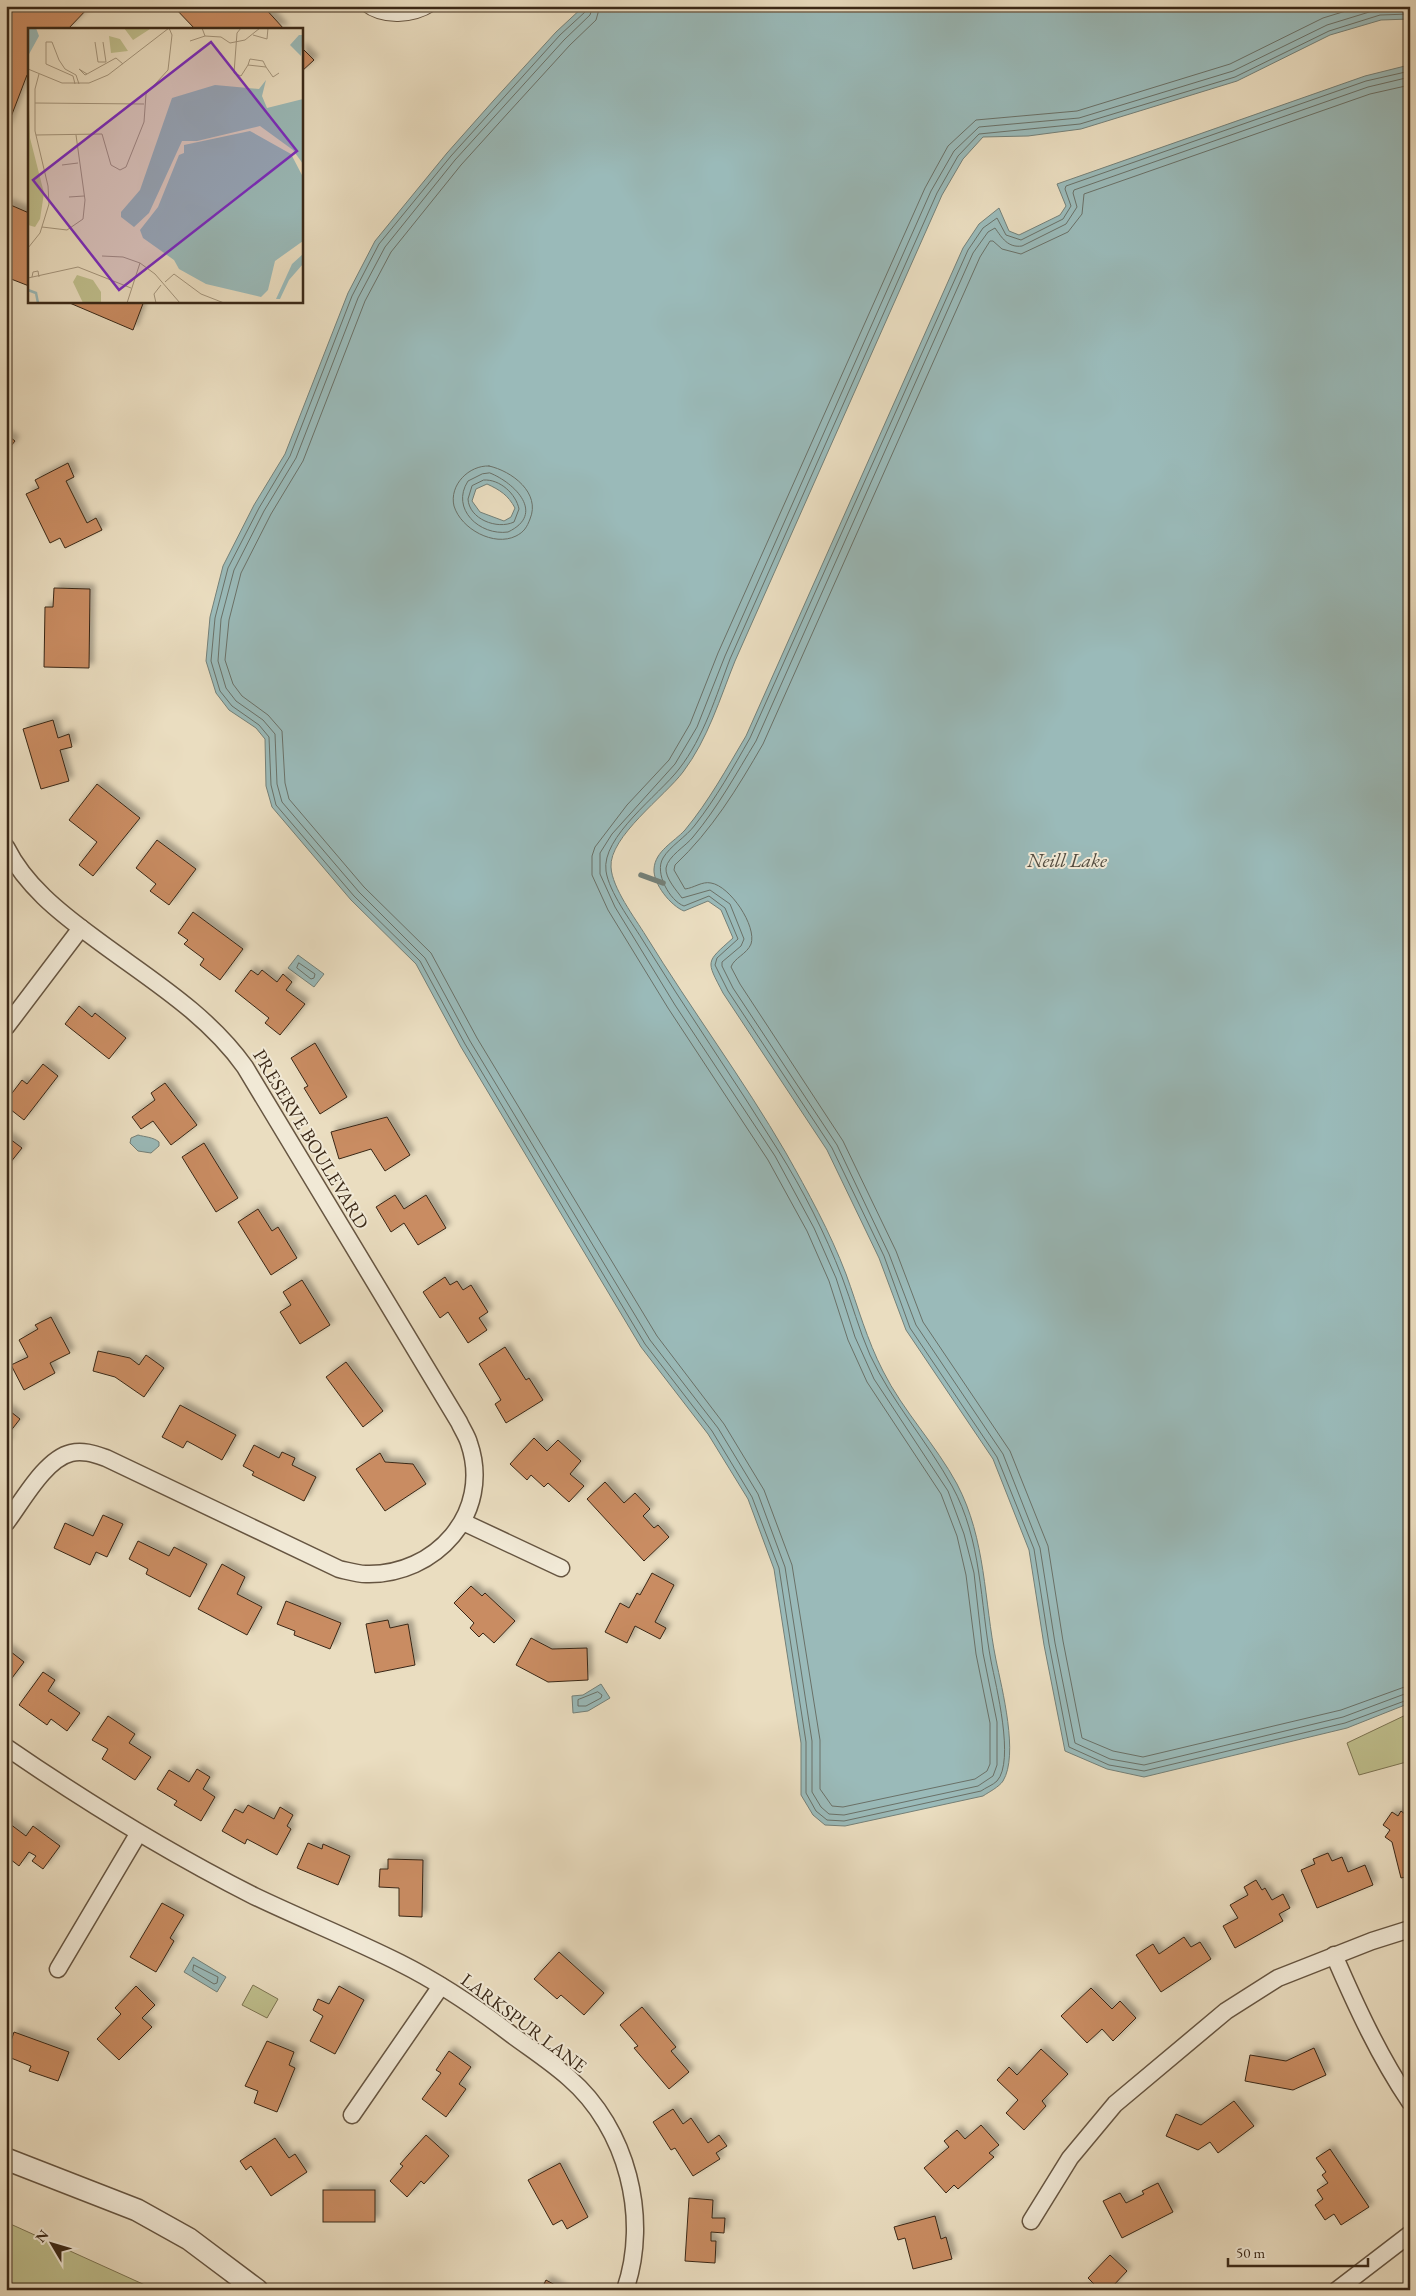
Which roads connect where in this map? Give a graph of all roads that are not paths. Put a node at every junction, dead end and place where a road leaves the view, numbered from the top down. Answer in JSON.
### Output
{"nodes":[{"id":1,"x":364,"y":6,"type":"edge"},
{"id":2,"x":433,"y":6,"type":"edge"},
{"id":3,"x":6,"y":847,"type":"edge"},
{"id":4,"x":81,"y":928,"type":"junction"},
{"id":5,"x":6,"y":1027,"type":"edge"},
{"id":6,"x":463,"y":1522,"type":"junction"},
{"id":7,"x":6,"y":1523,"type":"edge"},
{"id":8,"x":561,"y":1568,"type":"dead end"},
{"id":9,"x":6,"y":1747,"type":"edge"},
{"id":10,"x":138,"y":1834,"type":"junction"},
{"id":11,"x":1410,"y":1929,"type":"edge"},
{"id":12,"x":1334,"y":1955,"type":"junction"},
{"id":13,"x":58,"y":1969,"type":"dead end"},
{"id":14,"x":440,"y":1986,"type":"junction"},
{"id":15,"x":1410,"y":2102,"type":"edge"},
{"id":16,"x":352,"y":2115,"type":"dead end"},
{"id":17,"x":6,"y":2159,"type":"edge"},
{"id":18,"x":1031,"y":2221,"type":"dead end"},
{"id":19,"x":1410,"y":2234,"type":"edge"},
{"id":20,"x":257,"y":2290,"type":"edge"},
{"id":21,"x":625,"y":2290,"type":"edge"},
{"id":22,"x":1337,"y":2290,"type":"edge"}],
"edges":[{"from":1,"to":2,"type":"lane"},
{"from":3,"to":4,"type":"street","name":"PRESERVE BOULEVARD"},
{"from":4,"to":5,"type":"street"},
{"from":4,"to":6,"type":"street","name":"PRESERVE BOULEVARD"},
{"from":6,"to":7,"type":"street","name":"PRESERVE BOULEVARD"},
{"from":6,"to":8,"type":"street"},
{"from":9,"to":10,"type":"street","name":"LARKSPUR LANE"},
{"from":10,"to":13,"type":"street"},
{"from":10,"to":14,"type":"street","name":"LARKSPUR LANE"},
{"from":11,"to":12,"type":"street"},
{"from":12,"to":15,"type":"street"},
{"from":12,"to":18,"type":"street"},
{"from":14,"to":16,"type":"street","name":"LARKSPUR LANE"},
{"from":14,"to":21,"type":"street","name":"LARKSPUR LANE"},
{"from":17,"to":20,"type":"street"},
{"from":19,"to":22,"type":"street"}]}
